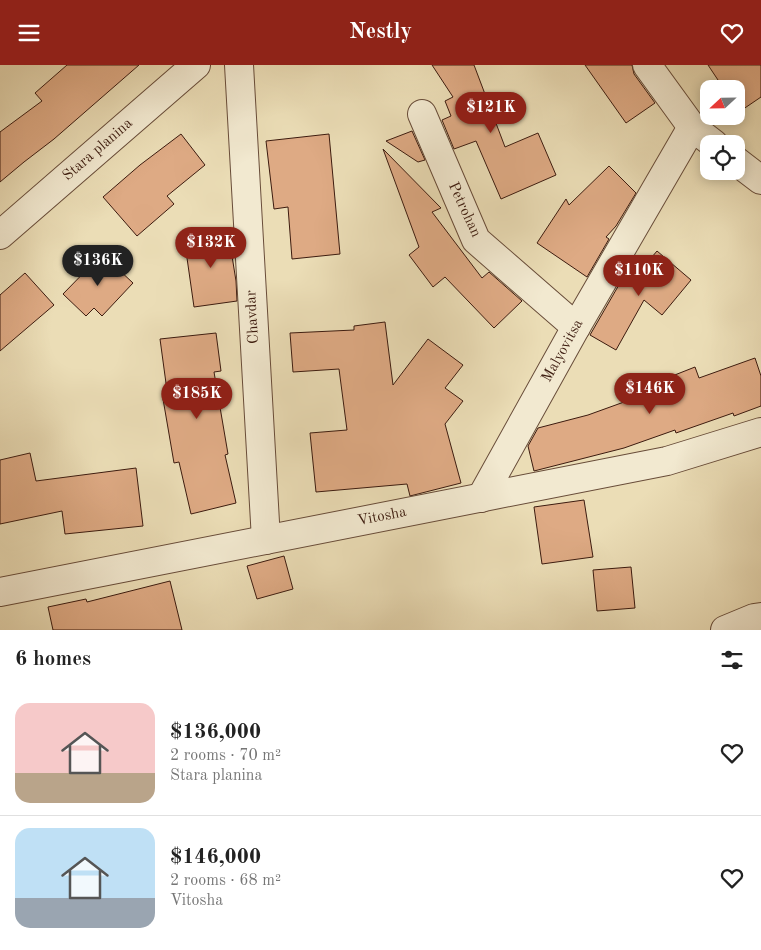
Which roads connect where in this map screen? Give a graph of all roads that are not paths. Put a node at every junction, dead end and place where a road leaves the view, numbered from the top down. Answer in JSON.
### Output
{"nodes":[{"id":1,"x":196,"y":65,"type":"edge"},
{"id":2,"x":239,"y":65,"type":"edge"},
{"id":3,"x":647,"y":65,"type":"edge"},
{"id":4,"x":422,"y":114,"type":"dead end"},
{"id":5,"x":692,"y":127,"type":"junction"},
{"id":6,"x":702,"y":135,"type":"edge"},
{"id":7,"x":745,"y":168,"type":"edge"},
{"id":8,"x":761,"y":180,"type":"edge"},
{"id":9,"x":0,"y":235,"type":"edge"},
{"id":10,"x":576,"y":327,"type":"junction"},
{"id":11,"x":761,"y":432,"type":"edge"},
{"id":12,"x":481,"y":498,"type":"junction"},
{"id":13,"x":266,"y":539,"type":"junction"},
{"id":14,"x":0,"y":592,"type":"edge"},
{"id":15,"x":761,"y":617,"type":"edge"},
{"id":16,"x":725,"y":630,"type":"edge"}],
"edges":[{"from":1,"to":9,"type":"street","name":"Stara planina"},
{"from":2,"to":13,"type":"street","name":"Chavdar"},
{"from":3,"to":5,"type":"street"},
{"from":4,"to":10,"type":"street","name":"Petrohan"},
{"from":5,"to":6,"type":"street"},
{"from":5,"to":10,"type":"street","name":"Malyovitsa"},
{"from":7,"to":8,"type":"street"},
{"from":10,"to":12,"type":"street","name":"Malyovitsa"},
{"from":11,"to":12,"type":"street","name":"Vitosha"},
{"from":12,"to":13,"type":"street","name":"Vitosha"},
{"from":13,"to":14,"type":"street","name":"Vitosha"},
{"from":15,"to":16,"type":"street"}]}
